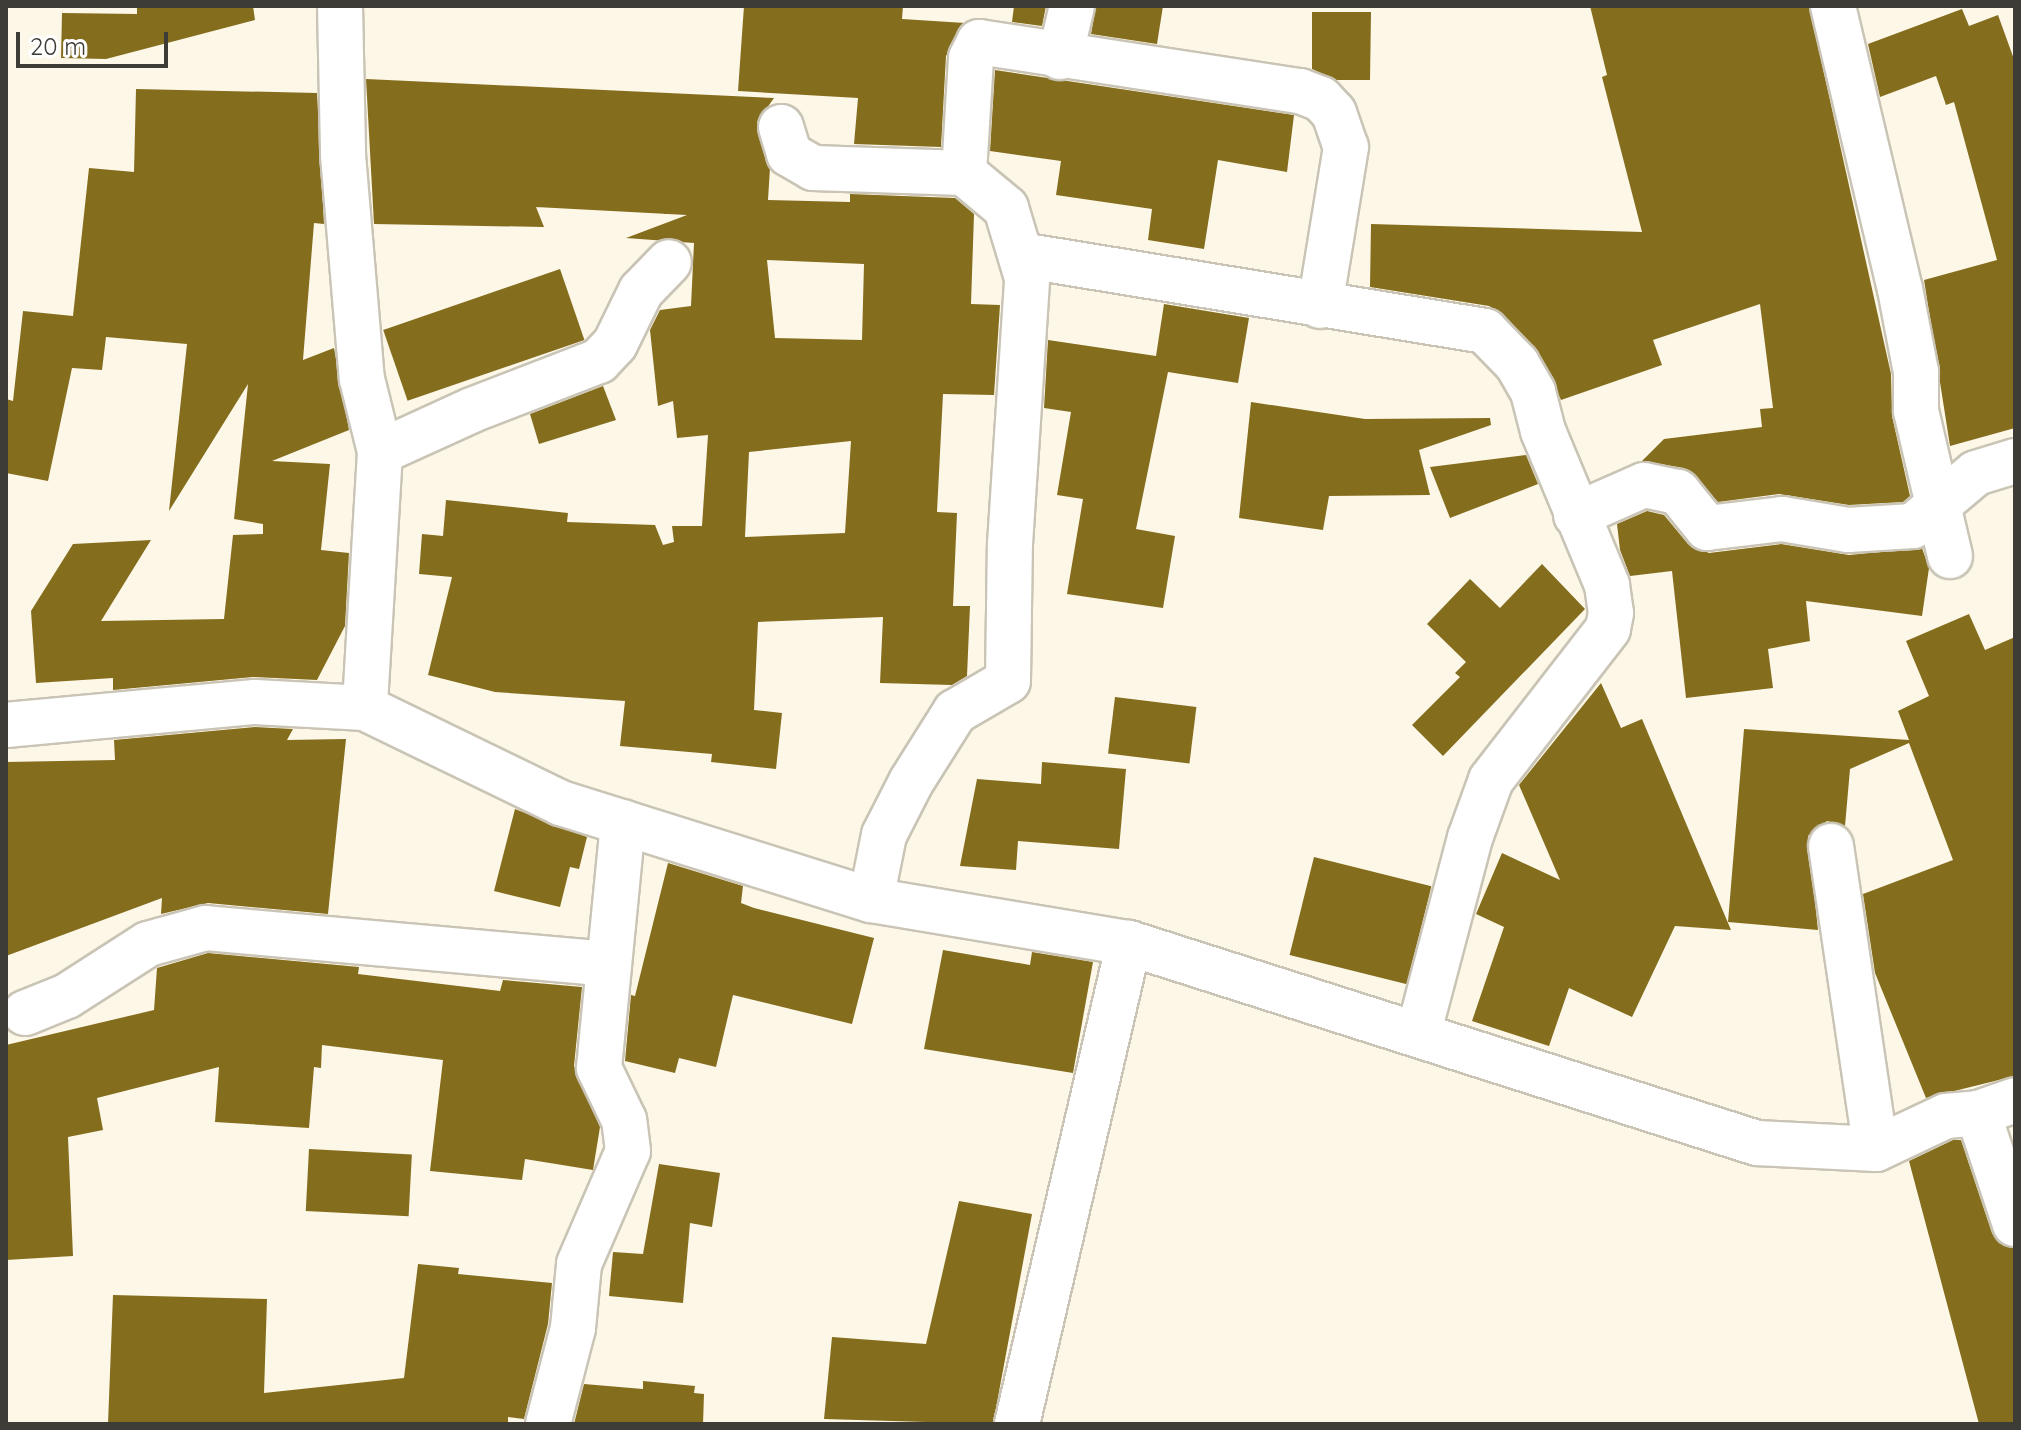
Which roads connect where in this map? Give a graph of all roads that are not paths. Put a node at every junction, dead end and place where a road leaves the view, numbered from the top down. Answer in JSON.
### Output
{"nodes":[{"id":1,"x":340,"y":6,"type":"edge"},
{"id":2,"x":1072,"y":6,"type":"edge"},
{"id":3,"x":1833,"y":6,"type":"edge"},
{"id":4,"x":1060,"y":57,"type":"junction"},
{"id":5,"x":781,"y":127,"type":"dead end"},
{"id":6,"x":964,"y":173,"type":"junction"},
{"id":7,"x":1021,"y":255,"type":"junction"},
{"id":8,"x":669,"y":262,"type":"dead end"},
{"id":9,"x":1320,"y":306,"type":"junction"},
{"id":10,"x":380,"y":452,"type":"junction"},
{"id":11,"x":2015,"y":461,"type":"edge"},
{"id":12,"x":1939,"y":507,"type":"junction"},
{"id":13,"x":1576,"y":515,"type":"junction"},
{"id":14,"x":1950,"y":556,"type":"dead end"},
{"id":15,"x":365,"y":708,"type":"junction"},
{"id":16,"x":6,"y":725,"type":"edge"},
{"id":17,"x":623,"y":822,"type":"junction"},
{"id":18,"x":1831,"y":846,"type":"dead end"},
{"id":19,"x":871,"y":900,"type":"junction"},
{"id":20,"x":1129,"y":943,"type":"junction"},
{"id":21,"x":608,"y":964,"type":"junction"},
{"id":22,"x":25,"y":1013,"type":"dead end"},
{"id":23,"x":1419,"y":1031,"type":"junction"},
{"id":24,"x":1996,"y":1106,"type":"edge"},
{"id":25,"x":1876,"y":1149,"type":"junction"},
{"id":26,"x":2015,"y":1224,"type":"edge"},
{"id":27,"x":548,"y":1424,"type":"edge"},
{"id":28,"x":1017,"y":1424,"type":"edge"}],
"edges":[{"from":1,"to":10,"type":"street"},
{"from":2,"to":4,"type":"street"},
{"from":3,"to":12,"type":"street"},
{"from":4,"to":6,"type":"street"},
{"from":4,"to":9,"type":"street"},
{"from":5,"to":6,"type":"street"},
{"from":6,"to":7,"type":"street"},
{"from":7,"to":9,"type":"street"},
{"from":7,"to":19,"type":"street"},
{"from":8,"to":10,"type":"street"},
{"from":9,"to":13,"type":"street"},
{"from":10,"to":15,"type":"street"},
{"from":11,"to":12,"type":"street"},
{"from":12,"to":13,"type":"street"},
{"from":12,"to":14,"type":"street"},
{"from":13,"to":23,"type":"street"},
{"from":15,"to":16,"type":"street"},
{"from":15,"to":17,"type":"street"},
{"from":17,"to":19,"type":"street"},
{"from":17,"to":21,"type":"street"},
{"from":18,"to":25,"type":"street"},
{"from":19,"to":20,"type":"street"},
{"from":20,"to":23,"type":"street"},
{"from":20,"to":28,"type":"street"},
{"from":21,"to":22,"type":"street"},
{"from":21,"to":27,"type":"street"},
{"from":23,"to":25,"type":"street"},
{"from":24,"to":25,"type":"street"},
{"from":24,"to":26,"type":"street"}]}
